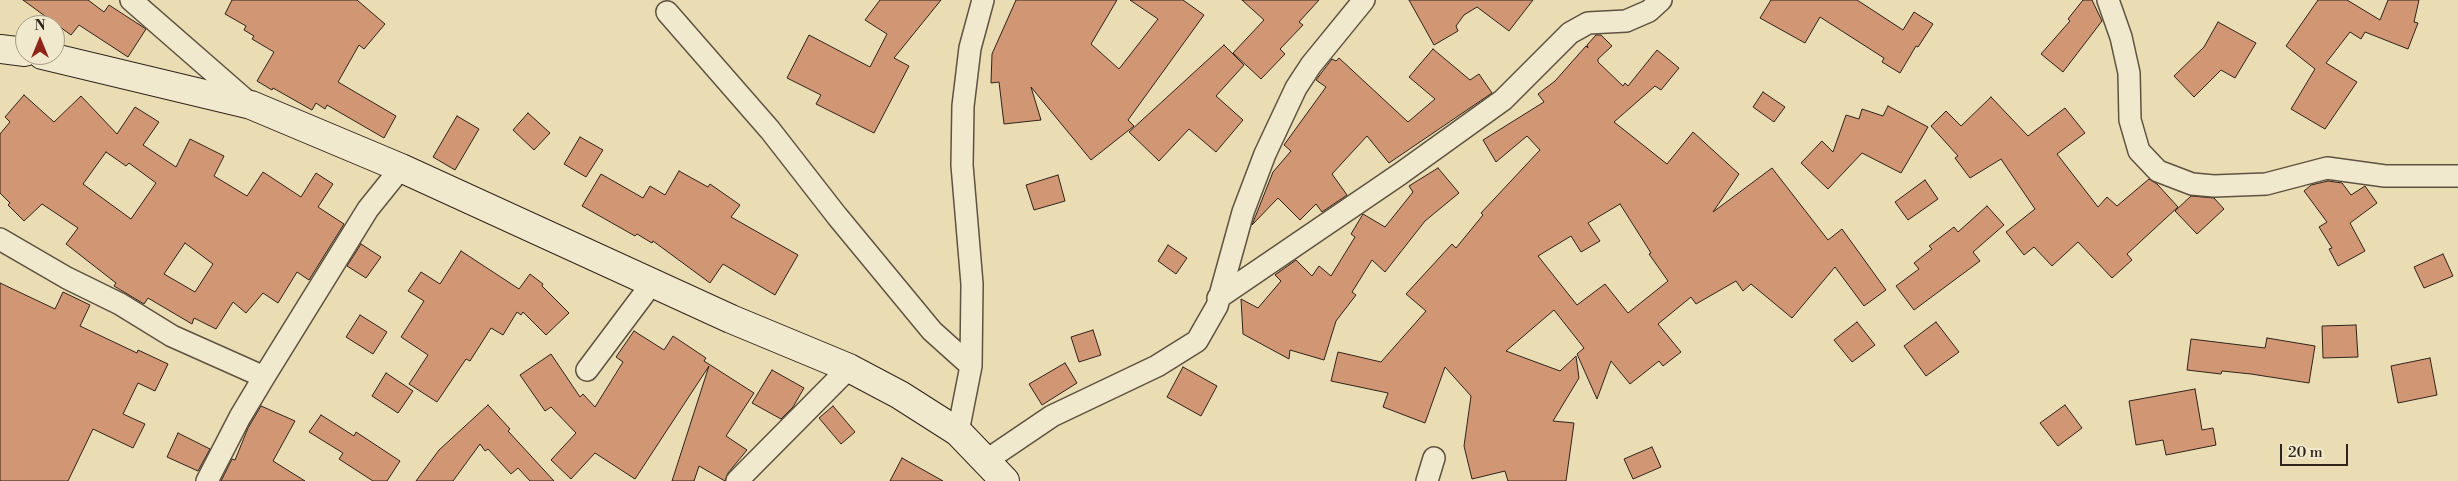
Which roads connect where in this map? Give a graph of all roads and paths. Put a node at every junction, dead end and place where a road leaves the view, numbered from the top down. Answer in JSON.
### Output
{"nodes":[{"id":1,"x":131,"y":0,"type":"edge"},
{"id":2,"x":982,"y":0,"type":"edge"},
{"id":3,"x":1364,"y":0,"type":"edge"},
{"id":4,"x":1661,"y":0,"type":"edge"},
{"id":5,"x":2108,"y":0,"type":"edge"},
{"id":6,"x":667,"y":12,"type":"dead end"},
{"id":7,"x":0,"y":49,"type":"edge"},
{"id":8,"x":15,"y":51,"type":"edge"},
{"id":9,"x":65,"y":61,"type":"edge"},
{"id":10,"x":251,"y":105,"type":"junction"},
{"id":11,"x":402,"y":168,"type":"junction"},
{"id":12,"x":2458,"y":176,"type":"edge"},
{"id":13,"x":0,"y":239,"type":"edge"},
{"id":14,"x":653,"y":282,"type":"junction"},
{"id":15,"x":1218,"y":298,"type":"junction"},
{"id":16,"x":971,"y":366,"type":"junction"},
{"id":17,"x":849,"y":368,"type":"junction"},
{"id":18,"x":587,"y":370,"type":"dead end"},
{"id":19,"x":264,"y":377,"type":"junction"},
{"id":20,"x":958,"y":432,"type":"junction"},
{"id":21,"x":1434,"y":458,"type":"dead end"},
{"id":22,"x":987,"y":460,"type":"junction"},
{"id":23,"x":207,"y":481,"type":"edge"},
{"id":24,"x":737,"y":481,"type":"edge"},
{"id":25,"x":1005,"y":481,"type":"edge"},
{"id":26,"x":1427,"y":481,"type":"edge"}],
"edges":[{"from":1,"to":10,"type":"street"},
{"from":2,"to":16,"type":"street"},
{"from":3,"to":15,"type":"street"},
{"from":4,"to":15,"type":"street"},
{"from":5,"to":12,"type":"street"},
{"from":6,"to":16,"type":"street"},
{"from":7,"to":8,"type":"main road"},
{"from":9,"to":10,"type":"main road"},
{"from":10,"to":11,"type":"main road"},
{"from":11,"to":14,"type":"main road"},
{"from":11,"to":19,"type":"street"},
{"from":13,"to":19,"type":"street"},
{"from":14,"to":17,"type":"main road"},
{"from":14,"to":18,"type":"street"},
{"from":15,"to":22,"type":"street"},
{"from":16,"to":20,"type":"street"},
{"from":17,"to":20,"type":"main road"},
{"from":17,"to":24,"type":"street"},
{"from":19,"to":23,"type":"street"},
{"from":20,"to":22,"type":"main road"},
{"from":21,"to":26,"type":"street"},
{"from":22,"to":25,"type":"main road"}]}
